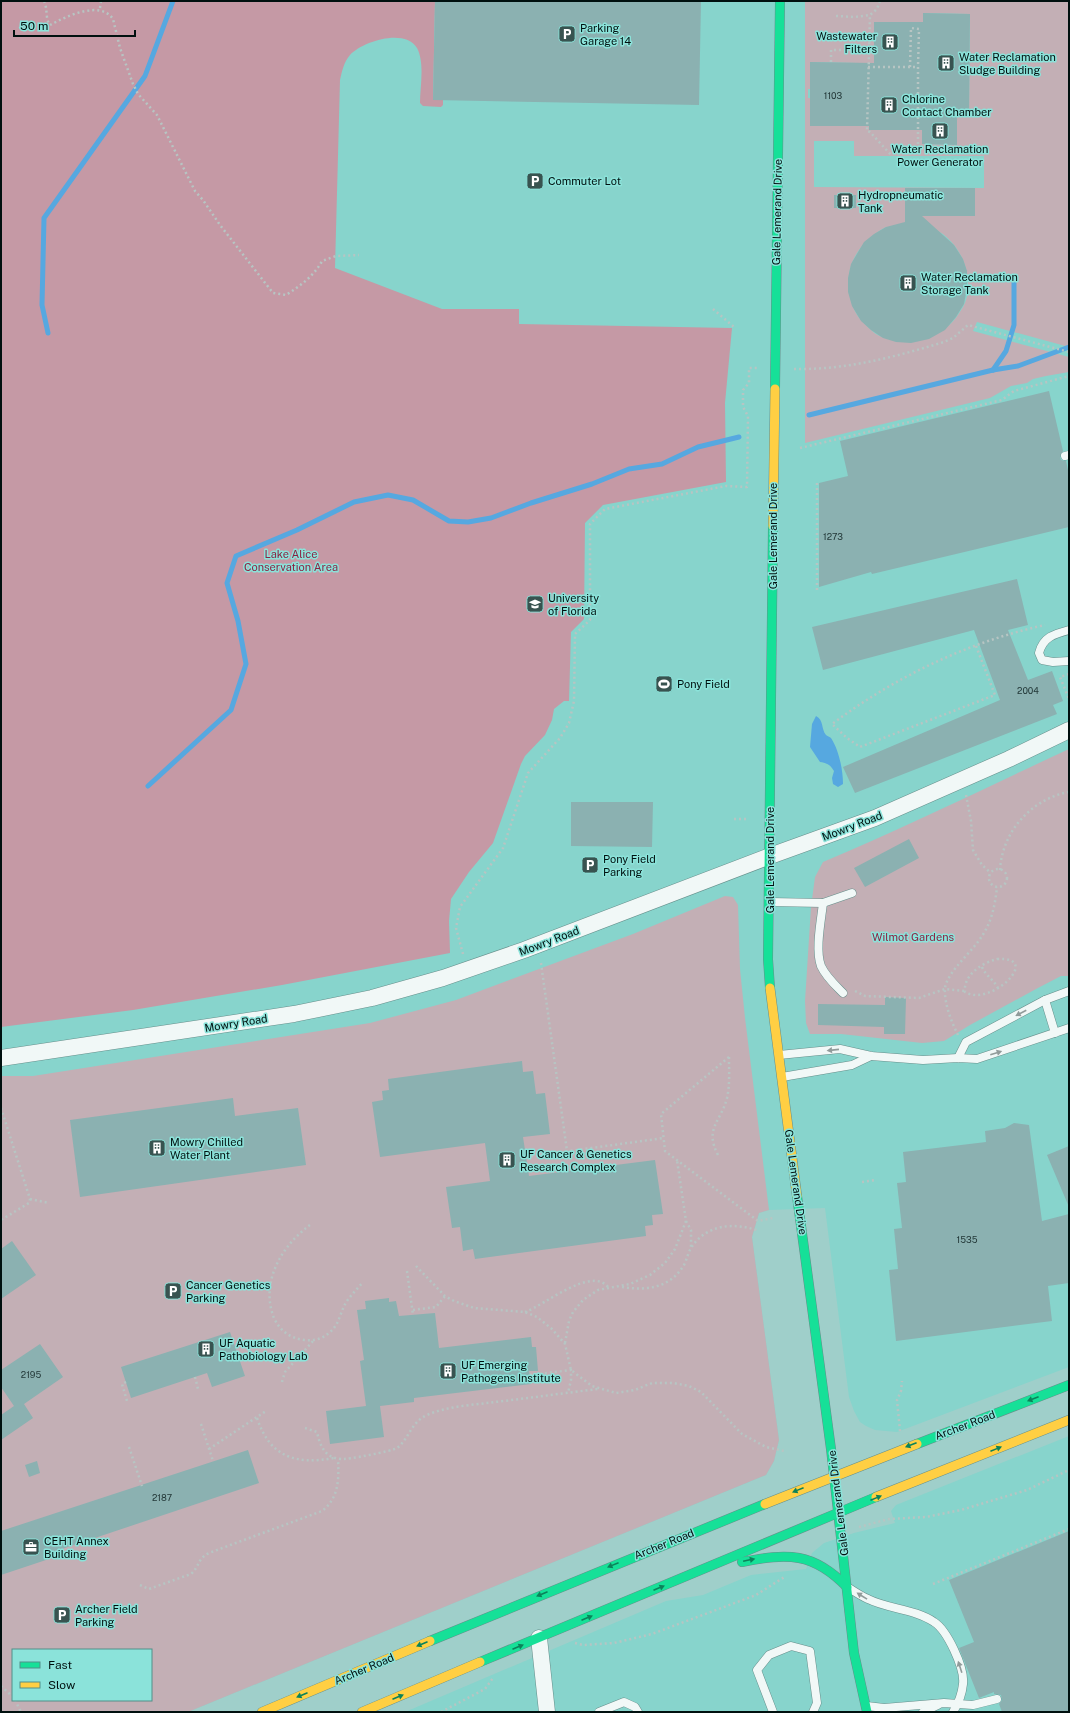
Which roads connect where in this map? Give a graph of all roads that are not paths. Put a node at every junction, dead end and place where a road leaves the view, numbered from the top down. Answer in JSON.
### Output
{"nodes":[{"id":1,"x":780,"y":1,"type":"edge"},
{"id":2,"x":1069,"y":630,"type":"edge"},
{"id":3,"x":1069,"y":661,"type":"edge"},
{"id":4,"x":1069,"y":730,"type":"edge"},
{"id":5,"x":770,"y":856,"type":"junction"},
{"id":6,"x":852,"y":893,"type":"dead end"},
{"id":7,"x":770,"y":902,"type":"junction"},
{"id":8,"x":822,"y":904,"type":"junction"},
{"id":9,"x":1069,"y":991,"type":"edge"},
{"id":10,"x":843,"y":993,"type":"dead end"},
{"id":11,"x":1045,"y":1000,"type":"junction"},
{"id":12,"x":1069,"y":1028,"type":"edge"},
{"id":13,"x":1055,"y":1033,"type":"junction"},
{"id":14,"x":779,"y":1055,"type":"junction"},
{"id":15,"x":871,"y":1056,"type":"junction"},
{"id":16,"x":1,"y":1058,"type":"edge"},
{"id":17,"x":958,"y":1058,"type":"junction"},
{"id":18,"x":782,"y":1078,"type":"junction"},
{"id":19,"x":1069,"y":1385,"type":"edge"},
{"id":20,"x":1069,"y":1420,"type":"edge"},
{"id":21,"x":835,"y":1475,"type":"junction"},
{"id":22,"x":839,"y":1512,"type":"junction"},
{"id":23,"x":697,"y":1571,"type":"junction"},
{"id":24,"x":847,"y":1586,"type":"junction"},
{"id":25,"x":539,"y":1638,"type":"junction"},
{"id":26,"x":997,"y":1699,"type":"dead end"},
{"id":27,"x":944,"y":1703,"type":"junction"},
{"id":28,"x":958,"y":1705,"type":"junction"},
{"id":29,"x":866,"y":1709,"type":"edge"},
{"id":30,"x":262,"y":1712,"type":"edge"},
{"id":31,"x":362,"y":1712,"type":"edge"},
{"id":32,"x":547,"y":1712,"type":"edge"},
{"id":33,"x":599,"y":1712,"type":"edge"},
{"id":34,"x":638,"y":1712,"type":"edge"},
{"id":35,"x":773,"y":1712,"type":"edge"},
{"id":36,"x":814,"y":1712,"type":"edge"},
{"id":37,"x":923,"y":1712,"type":"edge"},
{"id":38,"x":953,"y":1712,"type":"edge"}],
"edges":[{"from":1,"to":5,"type":"main road","name":"Gale Lemerand Drive"},
{"from":2,"to":3,"type":"lane"},
{"from":4,"to":5,"type":"street","name":"Mowry Road"},
{"from":5,"to":7,"type":"main road","name":"Gale Lemerand Drive"},
{"from":5,"to":16,"type":"street","name":"Mowry Road"},
{"from":6,"to":8,"type":"lane"},
{"from":7,"to":8,"type":"lane"},
{"from":7,"to":14,"type":"main road","name":"Gale Lemerand Drive"},
{"from":8,"to":10,"type":"lane"},
{"from":9,"to":11,"type":"lane"},
{"from":11,"to":13,"type":"lane"},
{"from":11,"to":17,"type":"lane","one_way":true},
{"from":12,"to":13,"type":"lane"},
{"from":17,"to":13,"type":"lane","one_way":true},
{"from":15,"to":14,"type":"lane","one_way":true},
{"from":14,"to":18,"type":"main road","name":"Gale Lemerand Drive"},
{"from":15,"to":17,"type":"lane"},
{"from":15,"to":18,"type":"lane"},
{"from":18,"to":21,"type":"main road","name":"Gale Lemerand Drive"},
{"from":19,"to":21,"type":"main road","name":"Archer Road","one_way":true},
{"from":22,"to":20,"type":"main road","one_way":true},
{"from":21,"to":22,"type":"main road","name":"Gale Lemerand Drive"},
{"from":21,"to":30,"type":"main road","name":"Archer Road","one_way":true},
{"from":22,"to":23,"type":"main road"},
{"from":22,"to":24,"type":"main road","name":"Gale Lemerand Drive"},
{"from":23,"to":24,"type":"main road","one_way":true},
{"from":25,"to":23,"type":"main road","one_way":true},
{"from":28,"to":24,"type":"lane","one_way":true},
{"from":24,"to":29,"type":"main road","name":"Gale Lemerand Drive"},
{"from":31,"to":25,"type":"main road","one_way":true},
{"from":25,"to":32,"type":"street"},
{"from":26,"to":28,"type":"lane"},
{"from":27,"to":28,"type":"lane"},
{"from":27,"to":29,"type":"lane"},
{"from":27,"to":37,"type":"lane"},
{"from":28,"to":38,"type":"lane"},
{"from":33,"to":34,"type":"lane"},
{"from":35,"to":36,"type":"lane"}]}
